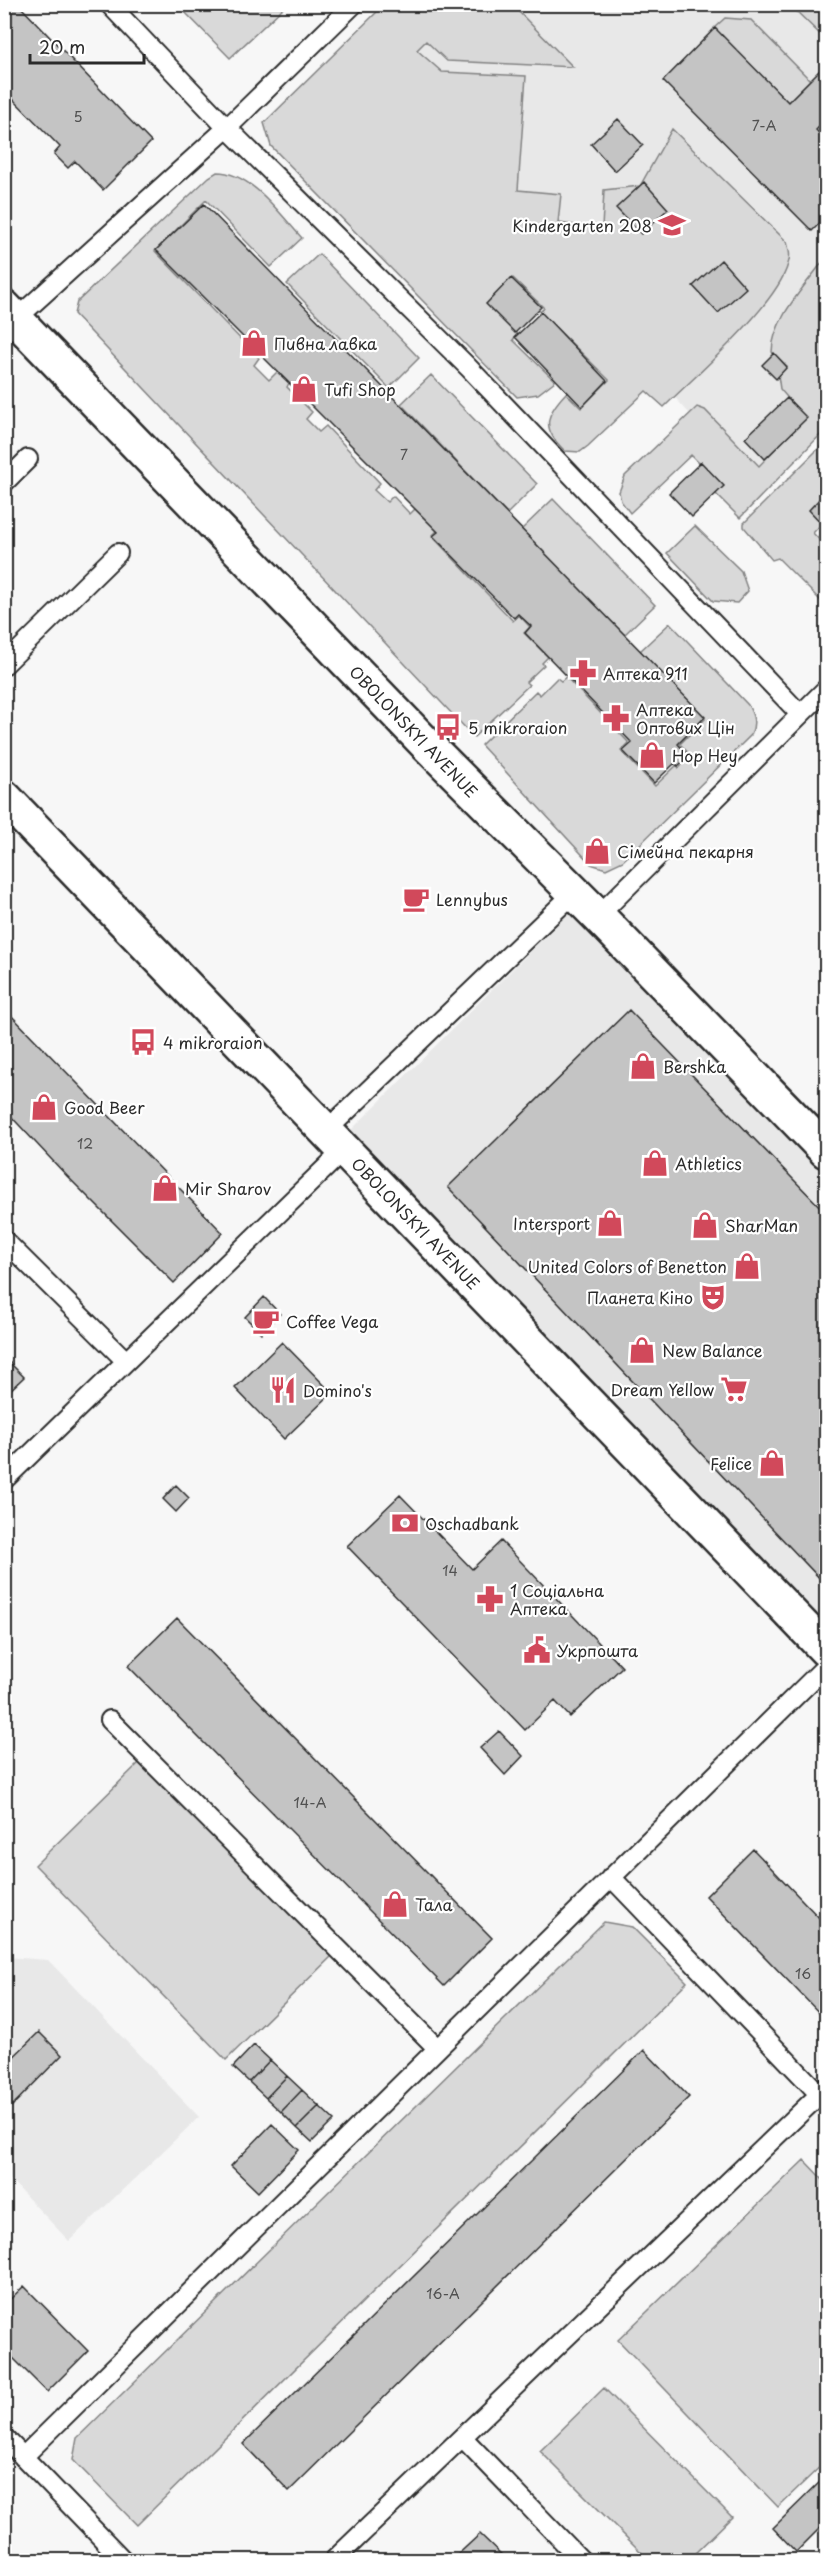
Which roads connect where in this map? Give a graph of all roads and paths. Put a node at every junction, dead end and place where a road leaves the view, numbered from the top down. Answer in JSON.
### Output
{"nodes":[{"id":1,"x":109,"y":4,"type":"edge"},
{"id":2,"x":354,"y":4,"type":"edge"},
{"id":3,"x":227,"y":128,"type":"junction"},
{"id":4,"x":10,"y":313,"type":"edge"},
{"id":5,"x":28,"y":459,"type":"dead end"},
{"id":6,"x":4,"y":483,"type":"edge"},
{"id":7,"x":118,"y":553,"type":"dead end"},
{"id":8,"x":4,"y":665,"type":"edge"},
{"id":9,"x":826,"y":689,"type":"edge"},
{"id":10,"x":800,"y":714,"type":"junction"},
{"id":11,"x":4,"y":797,"type":"edge"},
{"id":12,"x":575,"y":892,"type":"junction"},
{"id":13,"x":598,"y":916,"type":"junction"},
{"id":14,"x":336,"y":1140,"type":"junction"},
{"id":15,"x":826,"y":1151,"type":"edge"},
{"id":16,"x":4,"y":1240,"type":"edge"},
{"id":17,"x":126,"y":1361,"type":"junction"},
{"id":18,"x":4,"y":1480,"type":"edge"},
{"id":19,"x":826,"y":1650,"type":"edge"},
{"id":20,"x":826,"y":1666,"type":"edge"},
{"id":21,"x":110,"y":1720,"type":"dead end"},
{"id":22,"x":611,"y":1877,"type":"junction"},
{"id":23,"x":437,"y":2048,"type":"junction"},
{"id":24,"x":823,"y":2098,"type":"edge"},
{"id":25,"x":4,"y":2437,"type":"edge"},
{"id":26,"x":463,"y":2438,"type":"junction"},
{"id":27,"x":23,"y":2457,"type":"junction"},
{"id":28,"x":123,"y":2560,"type":"edge"},
{"id":29,"x":334,"y":2560,"type":"edge"},
{"id":30,"x":581,"y":2560,"type":"edge"}],
"edges":[{"from":1,"to":3,"type":"lane"},
{"from":2,"to":3,"type":"lane"},
{"from":3,"to":4,"type":"lane"},
{"from":3,"to":10,"type":"lane"},
{"from":4,"to":12,"type":"main road","name":"OBOLONSKYI AVENUE"},
{"from":5,"to":6,"type":"lane"},
{"from":7,"to":8,"type":"lane"},
{"from":9,"to":10,"type":"lane"},
{"from":10,"to":13,"type":"lane"},
{"from":11,"to":14,"type":"main road","name":"OBOLONSKYI AVENUE"},
{"from":12,"to":13,"type":"main road","name":"OBOLONSKYI AVENUE"},
{"from":12,"to":14,"type":"lane"},
{"from":13,"to":15,"type":"main road","name":"OBOLONSKYI AVENUE"},
{"from":14,"to":17,"type":"lane"},
{"from":14,"to":19,"type":"main road","name":"OBOLONSKYI AVENUE"},
{"from":16,"to":17,"type":"lane"},
{"from":17,"to":18,"type":"lane"},
{"from":20,"to":22,"type":"lane"},
{"from":21,"to":23,"type":"lane"},
{"from":22,"to":23,"type":"lane"},
{"from":22,"to":24,"type":"lane"},
{"from":23,"to":27,"type":"lane"},
{"from":24,"to":26,"type":"lane"},
{"from":25,"to":27,"type":"lane"},
{"from":26,"to":29,"type":"lane"},
{"from":26,"to":30,"type":"lane"},
{"from":27,"to":28,"type":"lane"}]}
